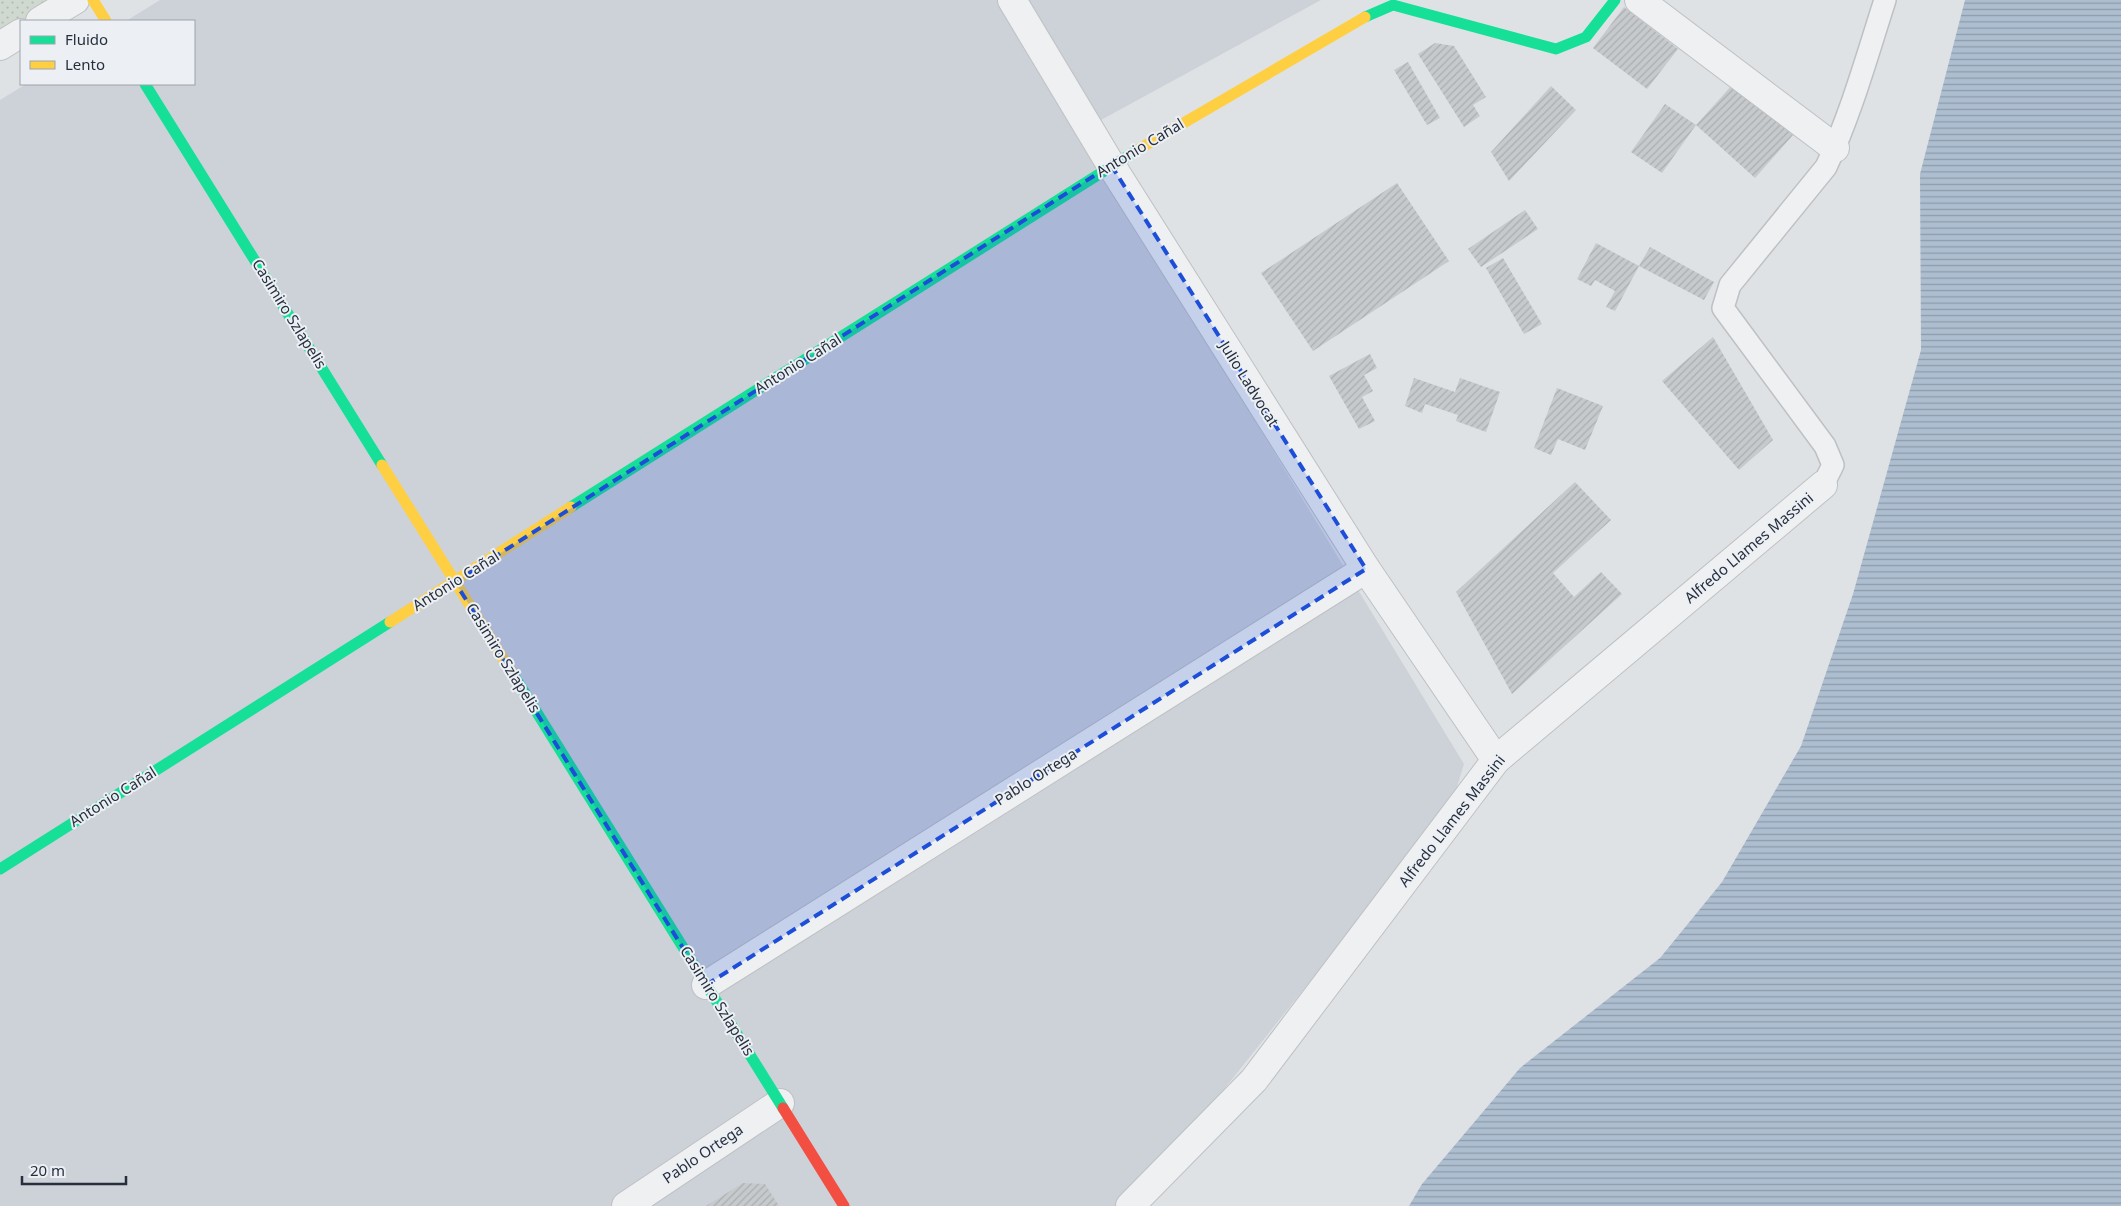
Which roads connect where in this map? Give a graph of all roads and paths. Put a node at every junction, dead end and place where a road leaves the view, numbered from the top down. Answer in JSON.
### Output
{"nodes":[{"id":1,"x":75,"y":0,"type":"edge"},
{"id":2,"x":93,"y":0,"type":"edge"},
{"id":3,"x":1012,"y":0,"type":"edge"},
{"id":4,"x":1615,"y":0,"type":"edge"},
{"id":5,"x":1639,"y":0,"type":"edge"},
{"id":6,"x":1885,"y":0,"type":"edge"},
{"id":7,"x":42,"y":20,"type":"edge"},
{"id":8,"x":105,"y":20,"type":"edge"},
{"id":9,"x":20,"y":34,"type":"edge"},
{"id":10,"x":0,"y":46,"type":"edge"},
{"id":11,"x":146,"y":85,"type":"edge"},
{"id":12,"x":1835,"y":148,"type":"junction"},
{"id":13,"x":1111,"y":165,"type":"junction"},
{"id":14,"x":1823,"y":485,"type":"joint"},
{"id":15,"x":1366,"y":569,"type":"junction"},
{"id":16,"x":455,"y":582,"type":"junction"},
{"id":17,"x":1496,"y":760,"type":"junction"},
{"id":18,"x":0,"y":869,"type":"edge"},
{"id":19,"x":706,"y":985,"type":"junction"},
{"id":20,"x":780,"y":1103,"type":"junction"},
{"id":21,"x":626,"y":1206,"type":"edge"},
{"id":22,"x":844,"y":1206,"type":"edge"},
{"id":23,"x":1130,"y":1206,"type":"edge"}],
"edges":[{"from":1,"to":7,"type":"street"},
{"from":2,"to":8,"type":"street"},
{"from":3,"to":13,"type":"street","name":"Julio Ladvocat"},
{"from":4,"to":13,"type":"street","name":"Antonio Cañal"},
{"from":5,"to":12,"type":"street"},
{"from":6,"to":12,"type":"lane"},
{"from":9,"to":10,"type":"street"},
{"from":11,"to":16,"type":"street","name":"Casimiro Szlapelis"},
{"from":12,"to":14,"type":"lane"},
{"from":13,"to":15,"type":"street","name":"Julio Ladvocat"},
{"from":13,"to":16,"type":"street","name":"Antonio Cañal"},
{"from":14,"to":17,"type":"street","name":"Alfredo Llames Massini"},
{"from":15,"to":17,"type":"street","name":"Julio Ladvocat"},
{"from":15,"to":19,"type":"street","name":"Pablo Ortega"},
{"from":16,"to":18,"type":"street","name":"Antonio Cañal"},
{"from":16,"to":19,"type":"street","name":"Casimiro Szlapelis"},
{"from":17,"to":23,"type":"street","name":"Alfredo Llames Massini"},
{"from":19,"to":20,"type":"street","name":"Casimiro Szlapelis"},
{"from":20,"to":21,"type":"street","name":"Pablo Ortega"},
{"from":20,"to":22,"type":"street","name":"Casimiro Szlapelis"}]}
